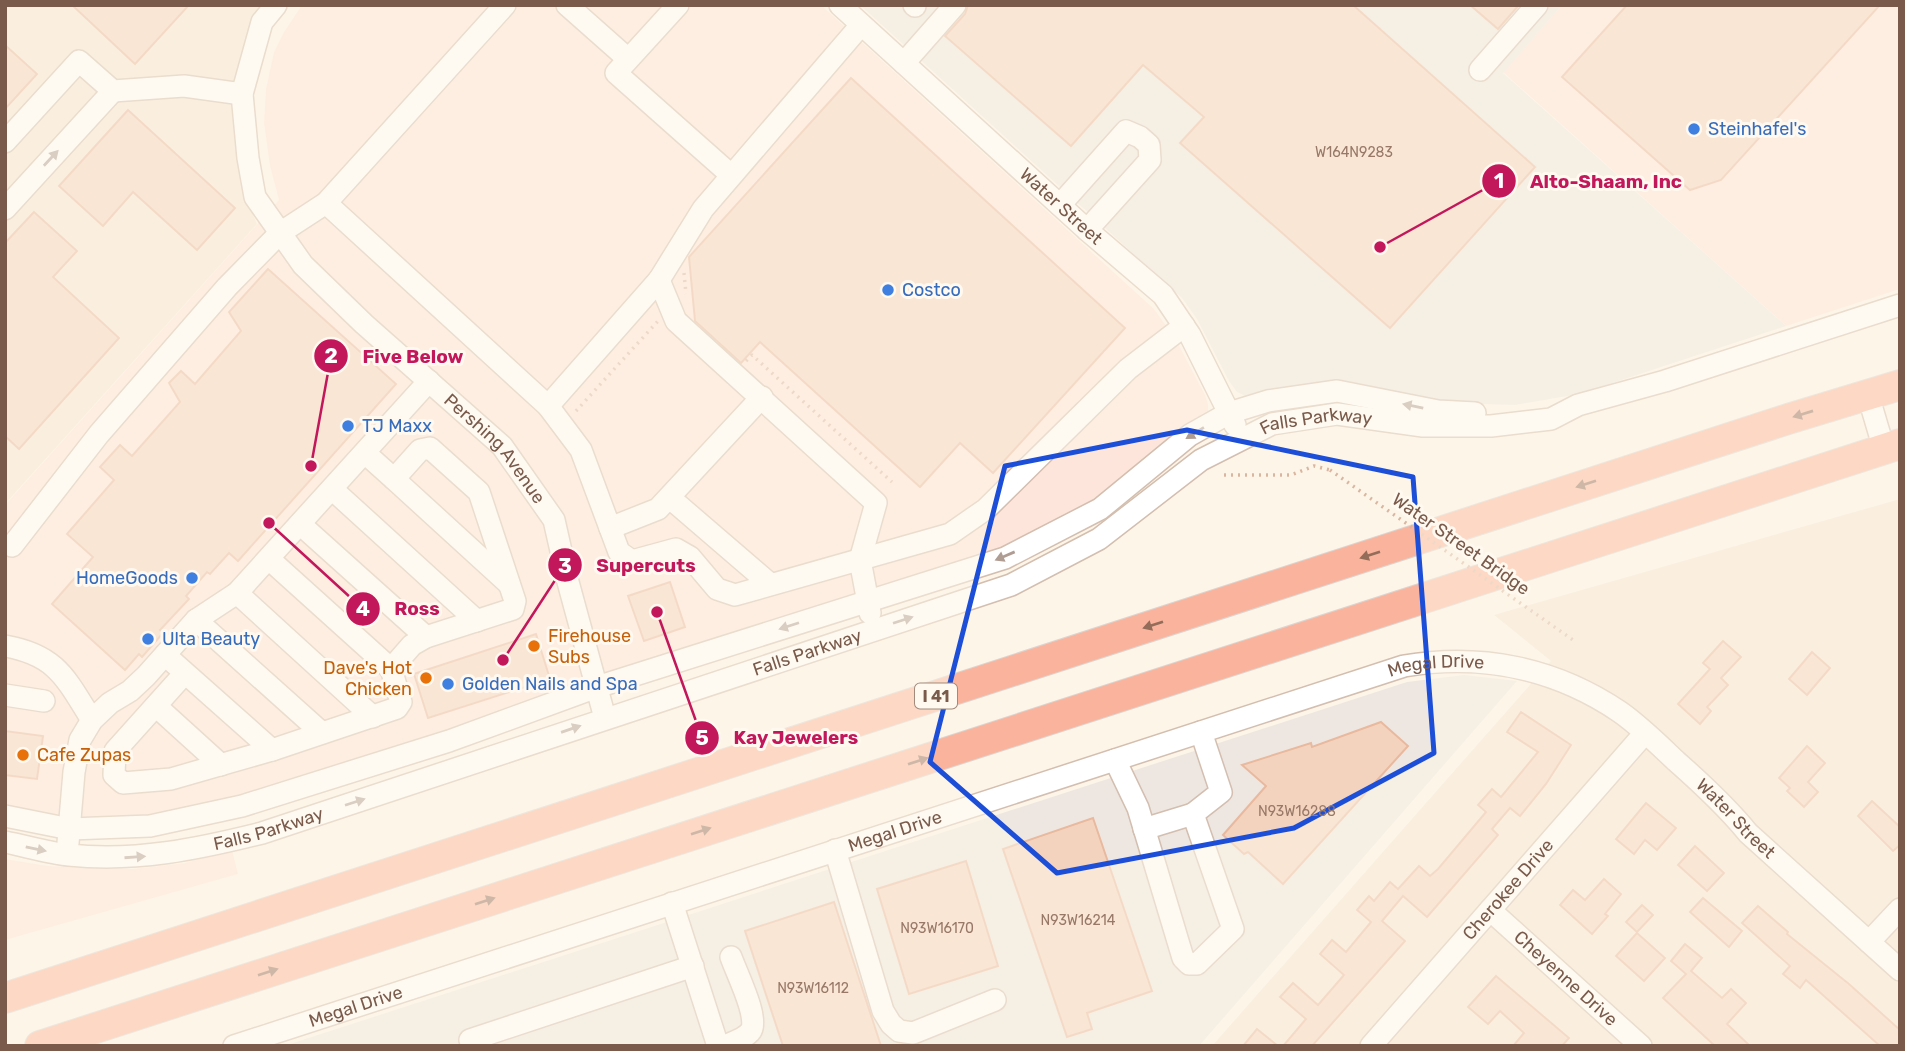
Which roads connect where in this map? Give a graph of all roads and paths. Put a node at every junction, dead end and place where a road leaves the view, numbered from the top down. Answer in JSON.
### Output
{"nodes":[{"id":1,"x":276,"y":5,"type":"edge"},
{"id":2,"x":505,"y":5,"type":"edge"},
{"id":3,"x":567,"y":5,"type":"edge"},
{"id":4,"x":678,"y":5,"type":"edge"},
{"id":5,"x":840,"y":5,"type":"edge"},
{"id":6,"x":955,"y":5,"type":"edge"},
{"id":7,"x":1537,"y":5,"type":"edge"},
{"id":8,"x":861,"y":25,"type":"junction"},
{"id":9,"x":628,"y":60,"type":"junction"},
{"id":10,"x":904,"y":63,"type":"junction"},
{"id":11,"x":1480,"y":70,"type":"dead end"},
{"id":12,"x":113,"y":91,"type":"junction"},
{"id":13,"x":242,"y":93,"type":"junction"},
{"id":14,"x":5,"y":142,"type":"edge"},
{"id":15,"x":731,"y":175,"type":"junction"},
{"id":16,"x":326,"y":203,"type":"junction"},
{"id":17,"x":1060,"y":205,"type":"junction"},
{"id":18,"x":5,"y":209,"type":"edge"},
{"id":19,"x":1087,"y":230,"type":"junction"},
{"id":20,"x":281,"y":233,"type":"junction"},
{"id":21,"x":684,"y":264,"type":"dead end"},
{"id":22,"x":659,"y":280,"type":"junction"},
{"id":23,"x":1900,"y":304,"type":"edge"},
{"id":24,"x":678,"y":306,"type":"junction"},
{"id":25,"x":1184,"y":326,"type":"junction"},
{"id":26,"x":740,"y":367,"type":"dead end"},
{"id":27,"x":429,"y":381,"type":"junction"},
{"id":28,"x":1900,"y":385,"type":"edge"},
{"id":29,"x":1868,"y":395,"type":"junction"},
{"id":30,"x":762,"y":397,"type":"junction"},
{"id":31,"x":548,"y":405,"type":"junction"},
{"id":32,"x":1578,"y":405,"type":"junction"},
{"id":33,"x":1229,"y":413,"type":"junction"},
{"id":34,"x":563,"y":426,"type":"junction"},
{"id":35,"x":1242,"y":439,"type":"junction"},
{"id":36,"x":1892,"y":446,"type":"edge"},
{"id":37,"x":365,"y":453,"type":"junction"},
{"id":38,"x":1224,"y":475,"type":"dead end"},
{"id":39,"x":394,"y":479,"type":"junction"},
{"id":40,"x":892,"y":482,"type":"dead end"},
{"id":41,"x":332,"y":489,"type":"junction"},
{"id":42,"x":670,"y":498,"type":"junction"},
{"id":43,"x":300,"y":524,"type":"junction"},
{"id":44,"x":610,"y":528,"type":"junction"},
{"id":45,"x":12,"y":546,"type":"dead end"},
{"id":46,"x":269,"y":559,"type":"junction"},
{"id":47,"x":860,"y":560,"type":"junction"},
{"id":48,"x":510,"y":584,"type":"junction"},
{"id":49,"x":770,"y":584,"type":"junction"},
{"id":50,"x":237,"y":593,"type":"junction"},
{"id":51,"x":868,"y":601,"type":"junction"},
{"id":52,"x":196,"y":620,"type":"junction"},
{"id":53,"x":477,"y":621,"type":"junction"},
{"id":54,"x":873,"y":629,"type":"junction"},
{"id":55,"x":426,"y":637,"type":"junction"},
{"id":56,"x":1576,"y":642,"type":"dead end"},
{"id":57,"x":5,"y":646,"type":"edge"},
{"id":58,"x":164,"y":655,"type":"junction"},
{"id":59,"x":391,"y":669,"type":"junction"},
{"id":60,"x":185,"y":673,"type":"junction"},
{"id":61,"x":1560,"y":680,"type":"joint"},
{"id":62,"x":597,"y":687,"type":"junction"},
{"id":63,"x":5,"y":695,"type":"edge"},
{"id":64,"x":44,"y":701,"type":"dead end"},
{"id":65,"x":156,"y":706,"type":"junction"},
{"id":66,"x":373,"y":717,"type":"junction"},
{"id":67,"x":605,"y":718,"type":"junction"},
{"id":68,"x":92,"y":720,"type":"junction"},
{"id":69,"x":1201,"y":732,"type":"junction"},
{"id":70,"x":322,"y":733,"type":"junction"},
{"id":71,"x":1645,"y":733,"type":"junction"},
{"id":72,"x":272,"y":750,"type":"junction"},
{"id":73,"x":1115,"y":760,"type":"junction"},
{"id":74,"x":221,"y":765,"type":"junction"},
{"id":75,"x":1193,"y":814,"type":"junction"},
{"id":76,"x":5,"y":816,"type":"edge"},
{"id":77,"x":70,"y":829,"type":"junction"},
{"id":78,"x":1144,"y":829,"type":"junction"},
{"id":79,"x":5,"y":842,"type":"edge"},
{"id":80,"x":835,"y":850,"type":"junction"},
{"id":81,"x":67,"y":855,"type":"junction"},
{"id":82,"x":672,"y":903,"type":"junction"},
{"id":83,"x":1900,"y":909,"type":"edge"},
{"id":84,"x":1490,"y":910,"type":"junction"},
{"id":85,"x":1869,"y":942,"type":"junction"},
{"id":86,"x":731,"y":957,"type":"dead end"},
{"id":87,"x":692,"y":966,"type":"junction"},
{"id":88,"x":1900,"y":970,"type":"edge"},
{"id":89,"x":220,"y":987,"type":"junction"},
{"id":90,"x":5,"y":998,"type":"edge"},
{"id":91,"x":995,"y":1000,"type":"dead end"},
{"id":92,"x":470,"y":1040,"type":"dead end"},
{"id":93,"x":40,"y":1046,"type":"edge"},
{"id":94,"x":64,"y":1046,"type":"edge"},
{"id":95,"x":234,"y":1046,"type":"edge"},
{"id":96,"x":718,"y":1046,"type":"edge"},
{"id":97,"x":725,"y":1046,"type":"edge"},
{"id":98,"x":1371,"y":1046,"type":"edge"},
{"id":99,"x":1641,"y":1046,"type":"edge"}],
"edges":[{"from":1,"to":13,"type":"street","name":"Pershing Avenue"},
{"from":2,"to":16,"type":"street"},
{"from":3,"to":9,"type":"street"},
{"from":4,"to":9,"type":"street"},
{"from":5,"to":8,"type":"street","name":"Water Street"},
{"from":6,"to":10,"type":"street"},
{"from":7,"to":11,"type":"street"},
{"from":8,"to":10,"type":"street","name":"Water Street"},
{"from":8,"to":15,"type":"street"},
{"from":9,"to":15,"type":"street"},
{"from":10,"to":17,"type":"street","name":"Water Street"},
{"from":12,"to":13,"type":"street"},
{"from":12,"to":14,"type":"street"},
{"from":18,"to":12,"type":"street","one_way":true},
{"from":13,"to":20,"type":"street","name":"Pershing Avenue"},
{"from":15,"to":22,"type":"street"},
{"from":16,"to":20,"type":"street"},
{"from":16,"to":31,"type":"street"},
{"from":17,"to":19,"type":"street","name":"Water Street"},
{"from":17,"to":19,"type":"street"},
{"from":19,"to":25,"type":"street","name":"Water Street"},
{"from":20,"to":27,"type":"street","name":"Pershing Avenue"},
{"from":20,"to":45,"type":"street"},
{"from":21,"to":24,"type":"path"},
{"from":22,"to":24,"type":"street"},
{"from":22,"to":31,"type":"street"},
{"from":23,"to":32,"type":"street","name":"Falls Parkway"},
{"from":24,"to":30,"type":"street"},
{"from":24,"to":34,"type":"path"},
{"from":25,"to":33,"type":"street","name":"Water Street"},
{"from":25,"to":47,"type":"street"},
{"from":26,"to":40,"type":"path"},
{"from":27,"to":37,"type":"street"},
{"from":27,"to":62,"type":"street","name":"Pershing Avenue"},
{"from":28,"to":29,"type":"highway","number":"I 41"},
{"from":29,"to":36,"type":"street"},
{"from":29,"to":90,"type":"highway","number":"I 41","one_way":true},
{"from":30,"to":42,"type":"street"},
{"from":30,"to":47,"type":"street"},
{"from":31,"to":34,"type":"street"},
{"from":32,"to":33,"type":"street","name":"Falls Parkway","one_way":true},
{"from":32,"to":35,"type":"street","name":"Falls Parkway"},
{"from":33,"to":35,"type":"street","name":"Water Street"},
{"from":33,"to":51,"type":"street","name":"Falls Parkway","one_way":true},
{"from":34,"to":44,"type":"street"},
{"from":54,"to":35,"type":"street","name":"Falls Parkway","one_way":true},
{"from":89,"to":36,"type":"highway","one_way":true},
{"from":37,"to":39,"type":"street"},
{"from":37,"to":41,"type":"street"},
{"from":38,"to":56,"type":"path","name":"Water Street Bridge","bridge":true},
{"from":39,"to":48,"type":"street"},
{"from":39,"to":48,"type":"street"},
{"from":41,"to":43,"type":"street"},
{"from":41,"to":53,"type":"street"},
{"from":42,"to":44,"type":"street"},
{"from":42,"to":49,"type":"street"},
{"from":43,"to":46,"type":"street"},
{"from":43,"to":55,"type":"street"},
{"from":44,"to":49,"type":"street"},
{"from":46,"to":50,"type":"street"},
{"from":46,"to":59,"type":"street"},
{"from":47,"to":49,"type":"street"},
{"from":47,"to":51,"type":"street"},
{"from":48,"to":53,"type":"street"},
{"from":50,"to":52,"type":"street"},
{"from":50,"to":66,"type":"street"},
{"from":51,"to":54,"type":"street"},
{"from":51,"to":62,"type":"street","name":"Falls Parkway","one_way":true},
{"from":52,"to":58,"type":"street"},
{"from":52,"to":70,"type":"street"},
{"from":53,"to":55,"type":"street"},
{"from":54,"to":67,"type":"street","name":"Falls Parkway"},
{"from":55,"to":59,"type":"street"},
{"from":57,"to":68,"type":"street"},
{"from":58,"to":60,"type":"street"},
{"from":58,"to":68,"type":"street"},
{"from":59,"to":66,"type":"street"},
{"from":60,"to":65,"type":"street"},
{"from":60,"to":72,"type":"street"},
{"from":61,"to":69,"type":"street","name":"Megal Drive"},
{"from":61,"to":71,"type":"street","name":"Water Street"},
{"from":62,"to":67,"type":"street","name":"Pershing Avenue"},
{"from":62,"to":77,"type":"street","name":"Falls Parkway"},
{"from":63,"to":64,"type":"street"},
{"from":65,"to":74,"type":"street"},
{"from":65,"to":74,"type":"street"},
{"from":66,"to":70,"type":"street"},
{"from":81,"to":67,"type":"street","name":"Falls Parkway","one_way":true},
{"from":68,"to":77,"type":"street"},
{"from":69,"to":73,"type":"street","name":"Megal Drive"},
{"from":69,"to":75,"type":"street"},
{"from":70,"to":72,"type":"street"},
{"from":71,"to":84,"type":"street","name":"Cherokee Drive"},
{"from":71,"to":85,"type":"street","name":"Water Street"},
{"from":72,"to":74,"type":"street"},
{"from":73,"to":78,"type":"street"},
{"from":73,"to":80,"type":"street","name":"Megal Drive"},
{"from":75,"to":78,"type":"street"},
{"from":75,"to":78,"type":"street"},
{"from":76,"to":77,"type":"street","name":"Falls Parkway"},
{"from":77,"to":81,"type":"street"},
{"from":79,"to":81,"type":"street","name":"Falls Parkway","one_way":true},
{"from":80,"to":82,"type":"street","name":"Megal Drive"},
{"from":80,"to":91,"type":"street"},
{"from":82,"to":87,"type":"street"},
{"from":82,"to":95,"type":"street","name":"Megal Drive"},
{"from":83,"to":85,"type":"street"},
{"from":84,"to":98,"type":"street","name":"Cherokee Drive"},
{"from":84,"to":99,"type":"street","name":"Cheyenne Drive"},
{"from":85,"to":88,"type":"street","name":"Water Street"},
{"from":86,"to":97,"type":"street"},
{"from":87,"to":92,"type":"street"},
{"from":87,"to":96,"type":"street"},
{"from":89,"to":93,"type":"highway"},
{"from":89,"to":94,"type":"highway"}]}
